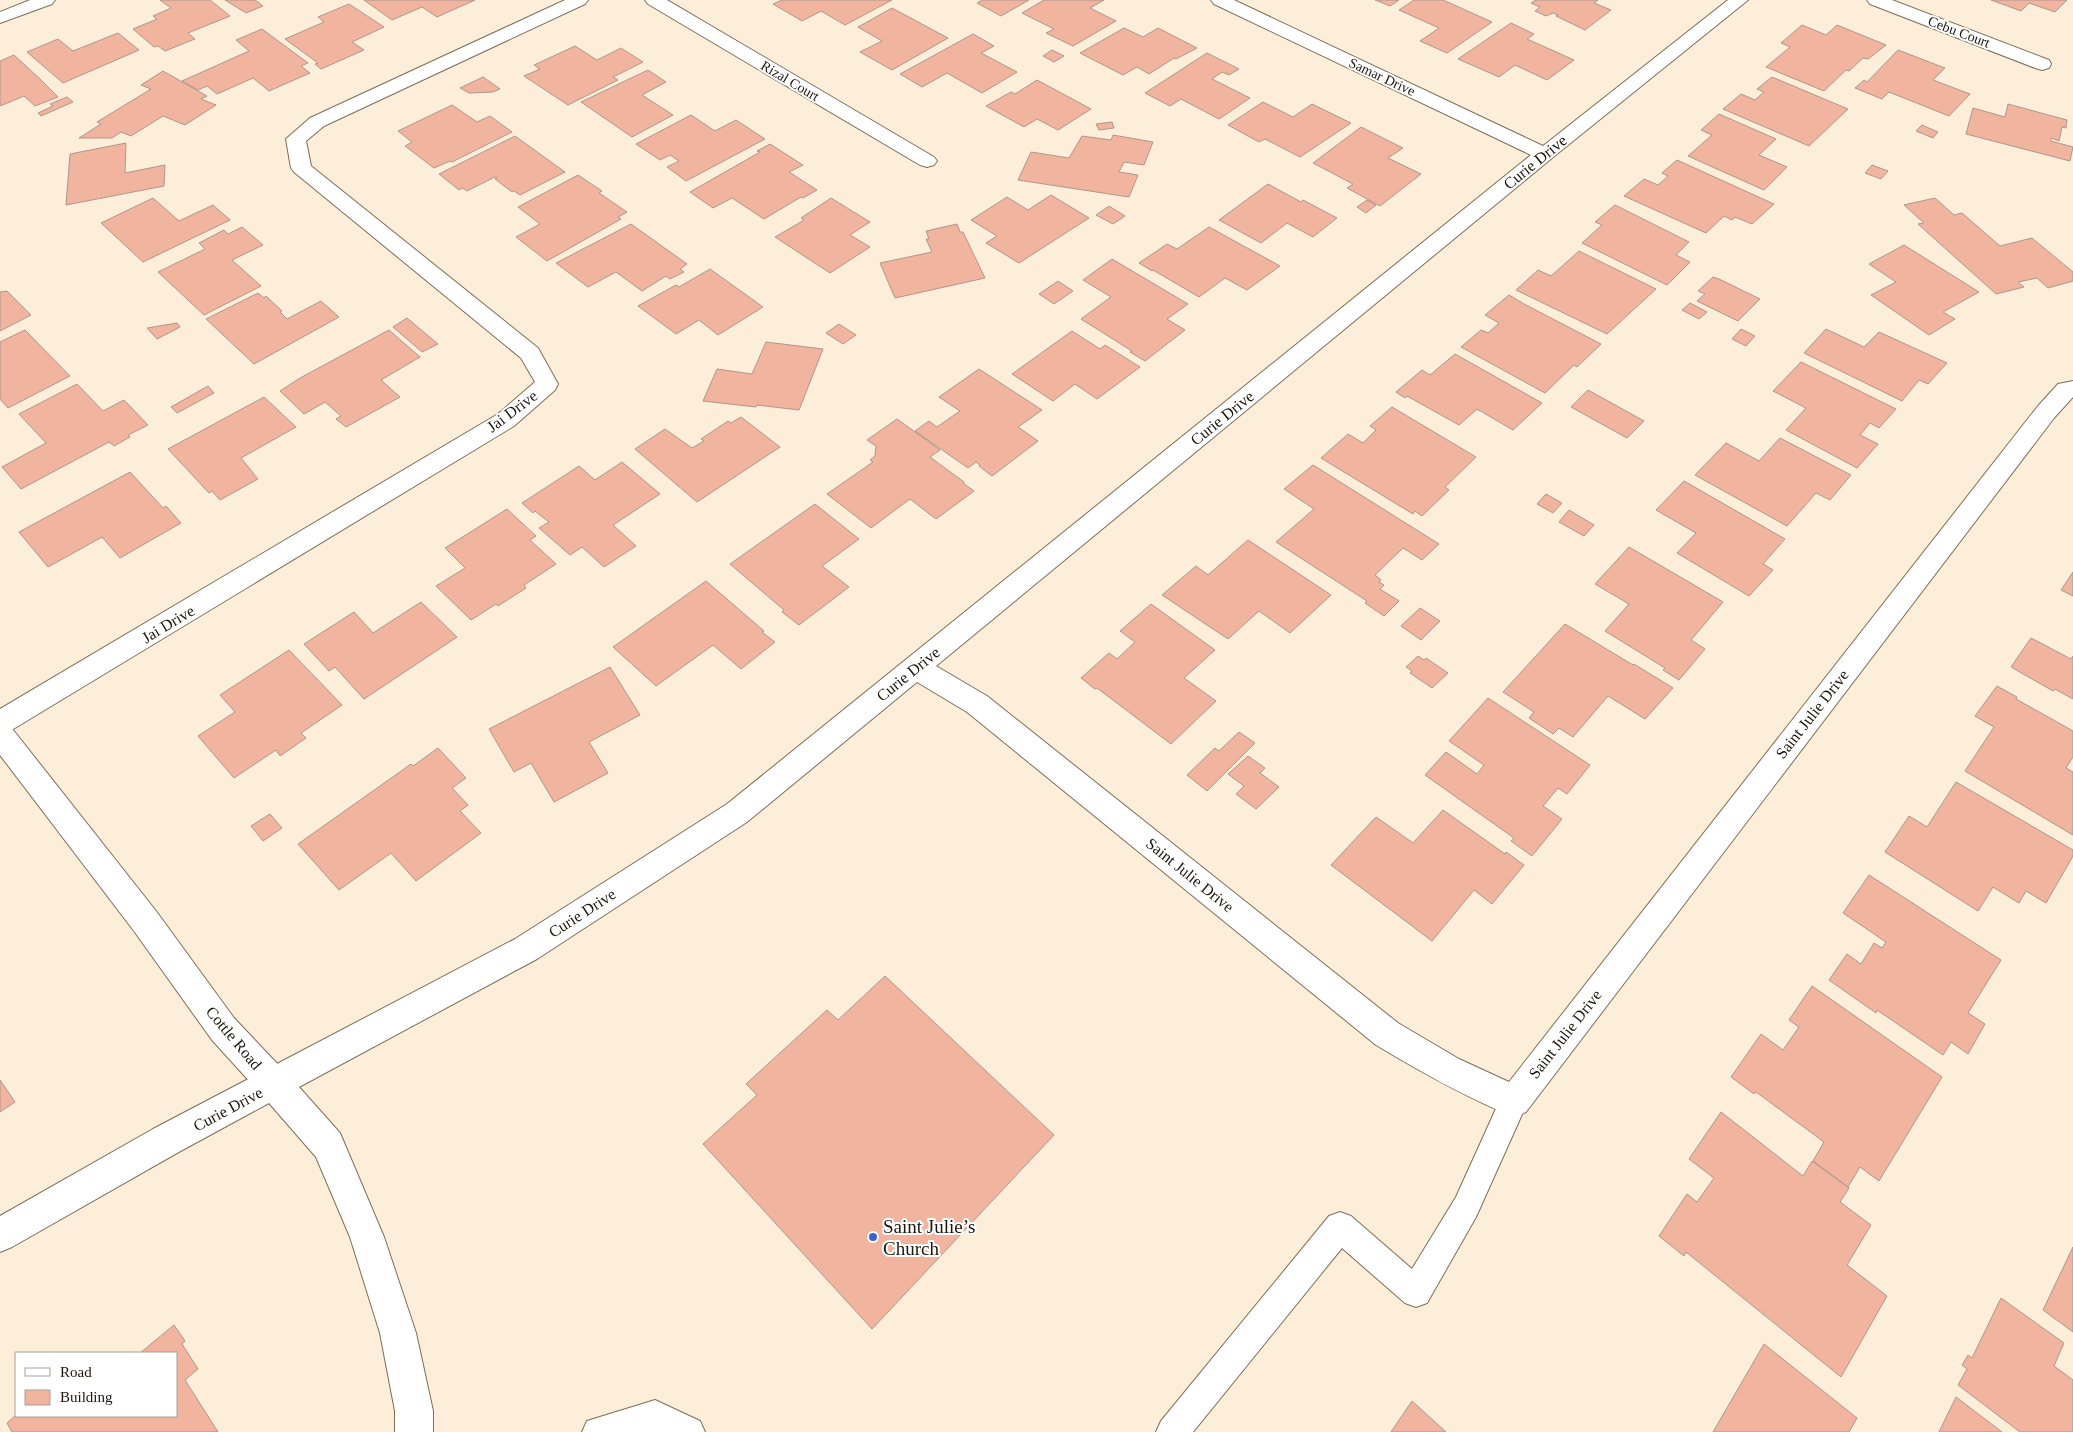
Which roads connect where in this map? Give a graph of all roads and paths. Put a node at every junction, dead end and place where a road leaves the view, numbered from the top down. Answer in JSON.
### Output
{"nodes":[{"id":1,"x":46,"y":0,"type":"edge"},
{"id":2,"x":579,"y":0,"type":"edge"},
{"id":3,"x":654,"y":0,"type":"edge"},
{"id":4,"x":1220,"y":0,"type":"edge"},
{"id":5,"x":1739,"y":0,"type":"edge"},
{"id":6,"x":1876,"y":0,"type":"edge"},
{"id":7,"x":0,"y":18,"type":"edge"},
{"id":8,"x":2042,"y":64,"type":"dead end"},
{"id":9,"x":1545,"y":154,"type":"junction"},
{"id":10,"x":927,"y":162,"type":"dead end"},
{"id":11,"x":2073,"y":389,"type":"edge"},
{"id":12,"x":916,"y":668,"type":"junction"},
{"id":13,"x":0,"y":723,"type":"edge"},
{"id":14,"x":0,"y":734,"type":"edge"},
{"id":15,"x":274,"y":1084,"type":"junction"},
{"id":16,"x":1514,"y":1101,"type":"junction"},
{"id":17,"x":0,"y":1235,"type":"edge"},
{"id":18,"x":414,"y":1432,"type":"edge"},
{"id":19,"x":598,"y":1432,"type":"edge"},
{"id":20,"x":689,"y":1432,"type":"edge"},
{"id":21,"x":1172,"y":1432,"type":"edge"}],
"edges":[{"from":1,"to":7,"type":"street"},
{"from":2,"to":13,"type":"street","name":"Jai Drive"},
{"from":3,"to":10,"type":"street","name":"Rizal Court"},
{"from":4,"to":9,"type":"street","name":"Samar Drive"},
{"from":5,"to":9,"type":"street","name":"Curie Drive"},
{"from":6,"to":8,"type":"street","name":"Cebu Court"},
{"from":9,"to":12,"type":"street","name":"Curie Drive"},
{"from":11,"to":16,"type":"street","name":"Saint Julie Drive"},
{"from":12,"to":15,"type":"street","name":"Curie Drive"},
{"from":12,"to":16,"type":"street","name":"Saint Julie Drive"},
{"from":14,"to":15,"type":"street","name":"Cottle Road"},
{"from":15,"to":17,"type":"street","name":"Curie Drive"},
{"from":15,"to":18,"type":"street","name":"Cottle Road"},
{"from":16,"to":21,"type":"lane"},
{"from":19,"to":20,"type":"lane"}]}
